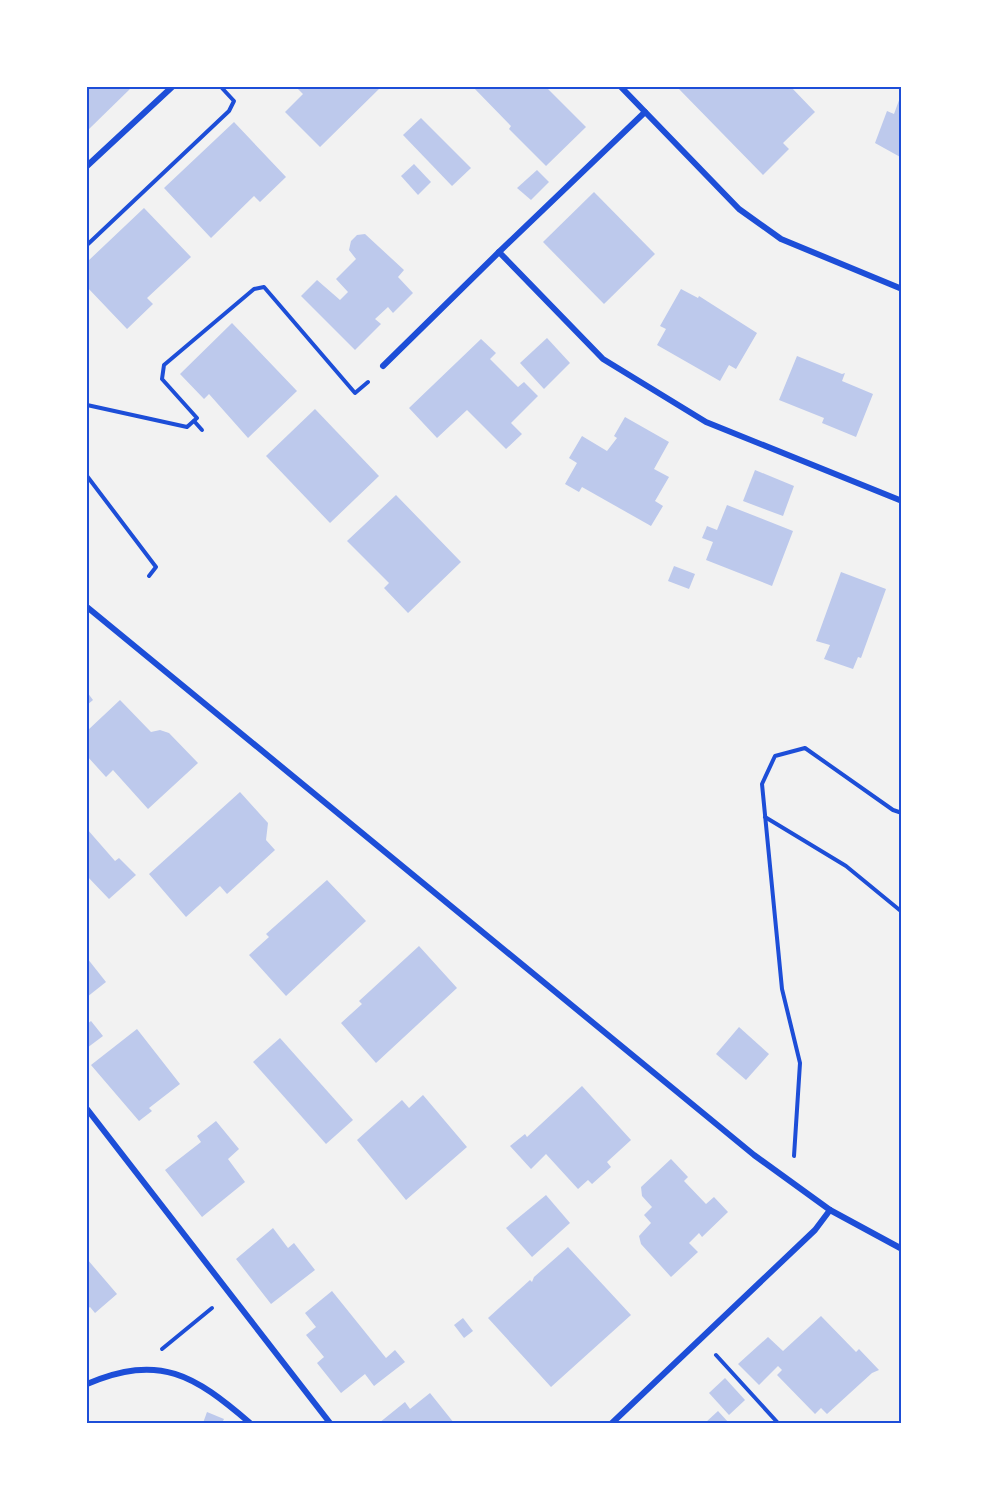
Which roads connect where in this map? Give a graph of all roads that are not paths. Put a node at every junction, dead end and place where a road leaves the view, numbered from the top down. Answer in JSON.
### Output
{"nodes":[{"id":1,"x":172,"y":87,"type":"edge"},
{"id":2,"x":621,"y":87,"type":"edge"},
{"id":3,"x":645,"y":112,"type":"junction"},
{"id":4,"x":87,"y":166,"type":"edge"},
{"id":5,"x":499,"y":252,"type":"junction"},
{"id":6,"x":902,"y":289,"type":"edge"},
{"id":7,"x":383,"y":366,"type":"road end"},
{"id":8,"x":902,"y":501,"type":"edge"},
{"id":9,"x":87,"y":607,"type":"edge"},
{"id":10,"x":87,"y":1109,"type":"edge"},
{"id":11,"x":830,"y":1210,"type":"junction"},
{"id":12,"x":902,"y":1249,"type":"edge"},
{"id":13,"x":87,"y":1384,"type":"edge"},
{"id":14,"x":250,"y":1423,"type":"edge"},
{"id":15,"x":330,"y":1423,"type":"edge"},
{"id":16,"x":612,"y":1423,"type":"edge"}],
"edges":[{"from":1,"to":4,"type":"street"},
{"from":2,"to":3,"type":"street"},
{"from":3,"to":5,"type":"street"},
{"from":3,"to":6,"type":"street"},
{"from":5,"to":7,"type":"street"},
{"from":5,"to":8,"type":"street"},
{"from":9,"to":11,"type":"street"},
{"from":10,"to":15,"type":"street"},
{"from":11,"to":12,"type":"street"},
{"from":11,"to":16,"type":"street"},
{"from":13,"to":14,"type":"street"}]}
